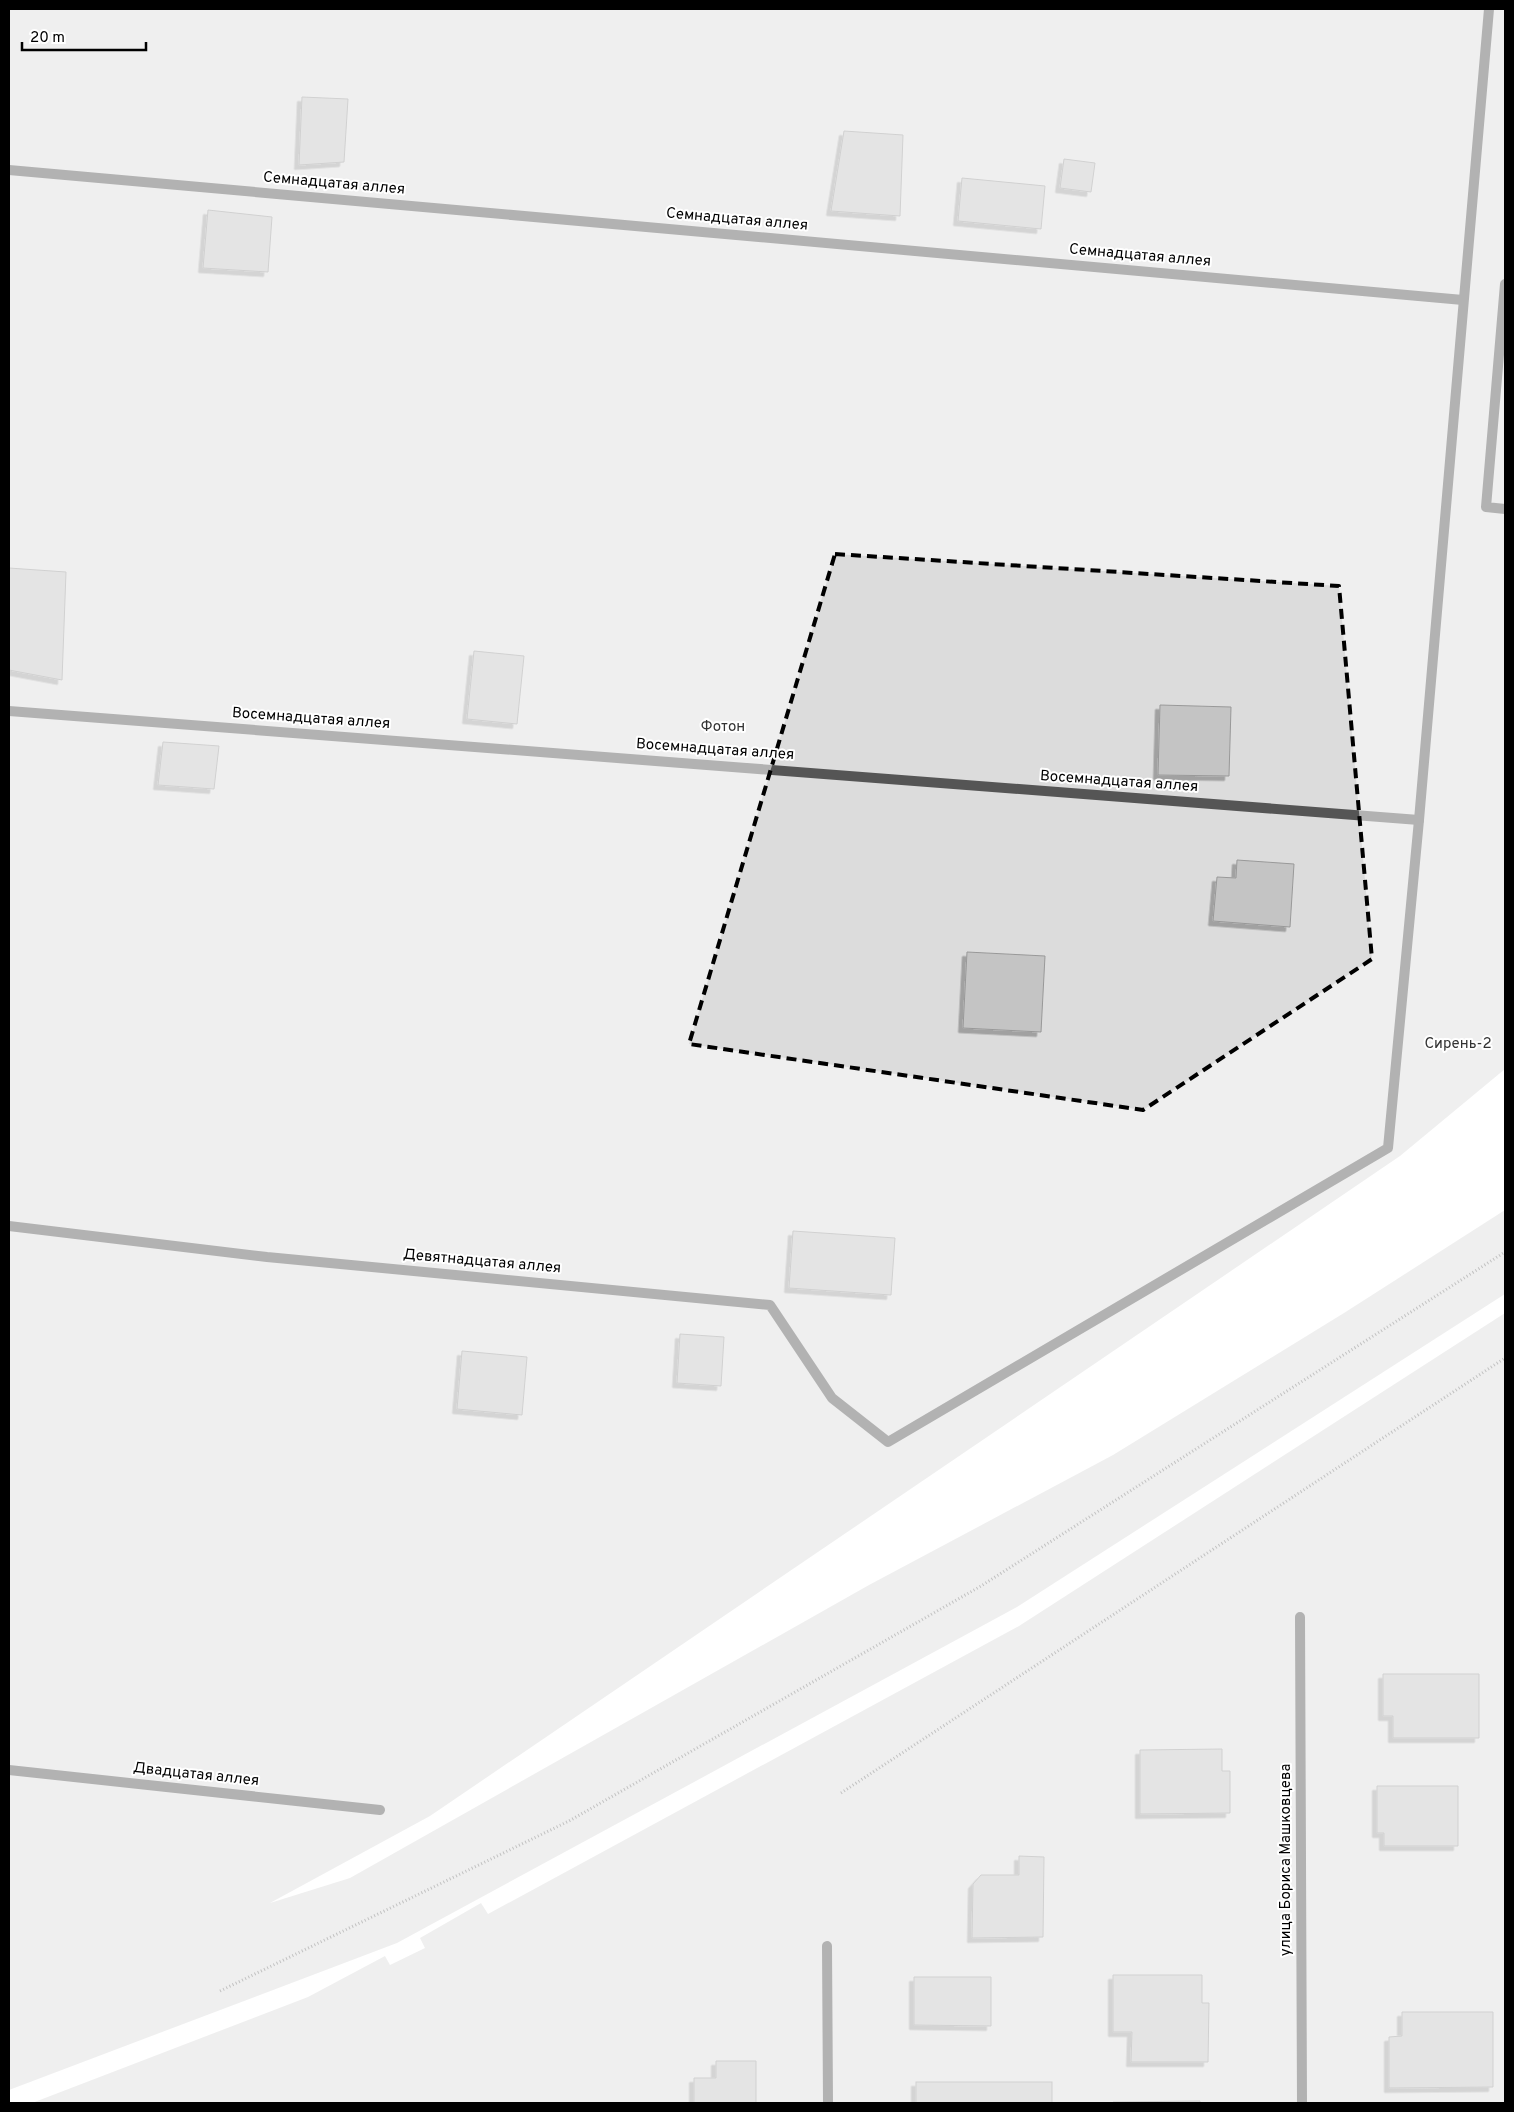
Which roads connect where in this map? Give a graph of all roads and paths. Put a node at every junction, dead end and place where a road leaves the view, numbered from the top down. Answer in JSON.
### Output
{"nodes":[{"id":1,"x":1489,"y":9,"type":"edge"},
{"id":2,"x":9,"y":170,"type":"edge"},
{"id":3,"x":1505,"y":284,"type":"edge"},
{"id":4,"x":1463,"y":300,"type":"junction"},
{"id":5,"x":1505,"y":508,"type":"edge"},
{"id":6,"x":9,"y":710,"type":"edge"},
{"id":7,"x":1419,"y":820,"type":"junction"},
{"id":8,"x":9,"y":1226,"type":"edge"},
{"id":9,"x":1505,"y":1252,"type":"edge"},
{"id":10,"x":1505,"y":1358,"type":"edge"},
{"id":11,"x":1300,"y":1618,"type":"dead end"},
{"id":12,"x":9,"y":1770,"type":"edge"},
{"id":13,"x":841,"y":1793,"type":"dead end"},
{"id":14,"x":380,"y":1810,"type":"dead end"},
{"id":15,"x":827,"y":1946,"type":"dead end"},
{"id":16,"x":220,"y":1991,"type":"dead end"},
{"id":17,"x":828,"y":2103,"type":"edge"},
{"id":18,"x":1302,"y":2103,"type":"edge"}],
"edges":[{"from":1,"to":4,"type":"street"},
{"from":2,"to":4,"type":"street","name":"Семнадцатая аллея"},
{"from":3,"to":5,"type":"street"},
{"from":4,"to":7,"type":"street"},
{"from":6,"to":7,"type":"street","name":"Восемнадцатая аллея"},
{"from":7,"to":8,"type":"street","name":"Девятнадцатая аллея"},
{"from":9,"to":16,"type":"path"},
{"from":10,"to":13,"type":"path"},
{"from":11,"to":18,"type":"street","name":"улица Бориса Машковцева"},
{"from":12,"to":14,"type":"street","name":"Двадцатая аллея"},
{"from":15,"to":17,"type":"street"}]}
